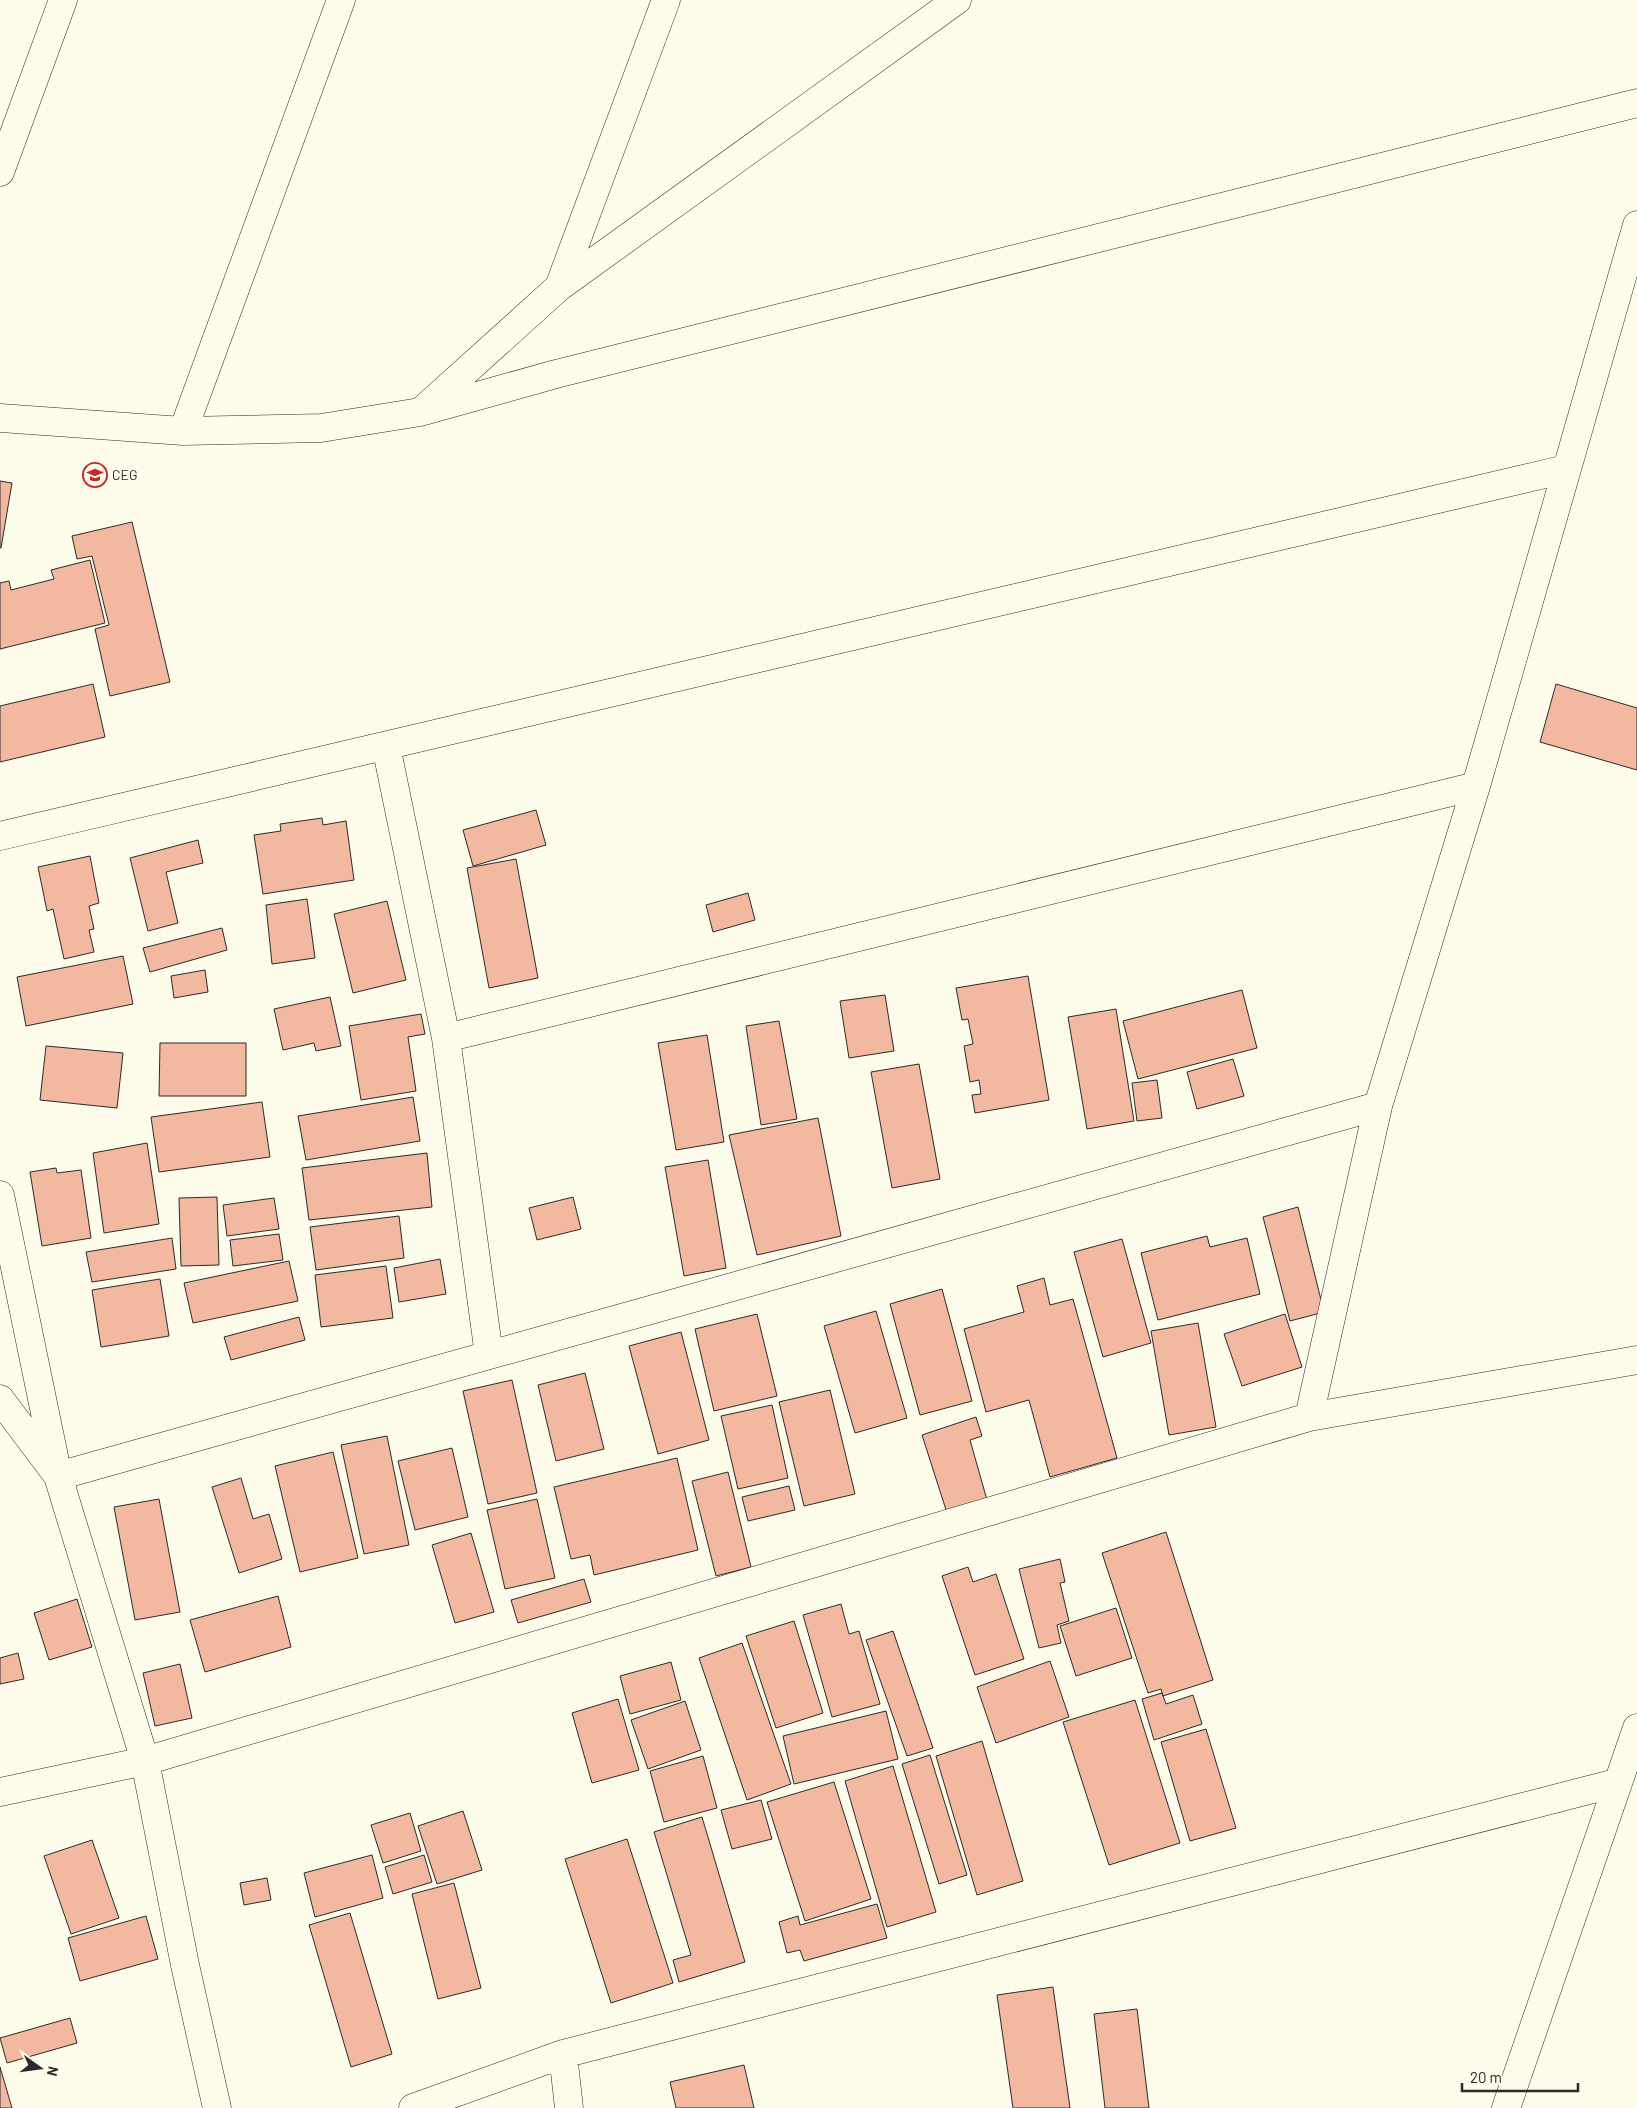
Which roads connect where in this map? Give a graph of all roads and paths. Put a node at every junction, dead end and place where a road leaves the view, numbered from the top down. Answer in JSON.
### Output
{"nodes":[{"id":1,"x":63,"y":0,"type":"edge"},
{"id":2,"x":342,"y":0,"type":"edge"},
{"id":3,"x":666,"y":0,"type":"edge"},
{"id":4,"x":957,"y":0,"type":"edge"},
{"id":5,"x":1637,"y":103,"type":"edge"},
{"id":6,"x":0,"y":172,"type":"edge"},
{"id":7,"x":1637,"y":226,"type":"edge"},
{"id":8,"x":559,"y":287,"type":"junction"},
{"id":9,"x":420,"y":412,"type":"junction"},
{"id":10,"x":0,"y":418,"type":"edge"},
{"id":11,"x":182,"y":431,"type":"junction"},
{"id":12,"x":1566,"y":468,"type":"junction"},
{"id":13,"x":386,"y":746,"type":"junction"},
{"id":14,"x":1476,"y":786,"type":"junction"},
{"id":15,"x":0,"y":836,"type":"edge"},
{"id":16,"x":446,"y":1038,"type":"junction"},
{"id":17,"x":1378,"y":1106,"type":"junction"},
{"id":18,"x":0,"y":1195,"type":"edge"},
{"id":19,"x":489,"y":1355,"type":"junction"},
{"id":20,"x":1637,"y":1360,"type":"edge"},
{"id":21,"x":0,"y":1398,"type":"edge"},
{"id":22,"x":1309,"y":1417,"type":"junction"},
{"id":23,"x":58,"y":1476,"type":"junction"},
{"id":24,"x":1637,"y":1728,"type":"edge"},
{"id":25,"x":144,"y":1761,"type":"junction"},
{"id":26,"x":1616,"y":1784,"type":"junction"},
{"id":27,"x":0,"y":1792,"type":"edge"},
{"id":28,"x":564,"y":2054,"type":"junction"},
{"id":29,"x":218,"y":2108,"type":"edge"},
{"id":30,"x":413,"y":2108,"type":"edge"},
{"id":31,"x":569,"y":2108,"type":"edge"},
{"id":32,"x":1506,"y":2108,"type":"edge"}],
"edges":[{"from":1,"to":6,"type":"street"},
{"from":2,"to":11,"type":"street"},
{"from":3,"to":8,"type":"street"},
{"from":4,"to":8,"type":"street"},
{"from":5,"to":9,"type":"street"},
{"from":7,"to":12,"type":"street"},
{"from":8,"to":9,"type":"street"},
{"from":9,"to":11,"type":"street"},
{"from":10,"to":11,"type":"street"},
{"from":12,"to":13,"type":"street"},
{"from":12,"to":14,"type":"street"},
{"from":13,"to":15,"type":"street"},
{"from":13,"to":16,"type":"street"},
{"from":14,"to":16,"type":"street"},
{"from":14,"to":17,"type":"street"},
{"from":16,"to":19,"type":"street"},
{"from":17,"to":19,"type":"street"},
{"from":17,"to":22,"type":"street"},
{"from":18,"to":23,"type":"street"},
{"from":19,"to":23,"type":"street"},
{"from":20,"to":22,"type":"street"},
{"from":21,"to":23,"type":"street"},
{"from":22,"to":25,"type":"street"},
{"from":23,"to":25,"type":"street"},
{"from":24,"to":26,"type":"street"},
{"from":25,"to":27,"type":"street"},
{"from":25,"to":29,"type":"street"},
{"from":26,"to":28,"type":"street"},
{"from":26,"to":32,"type":"street"},
{"from":28,"to":30,"type":"street"},
{"from":28,"to":31,"type":"street"}]}
